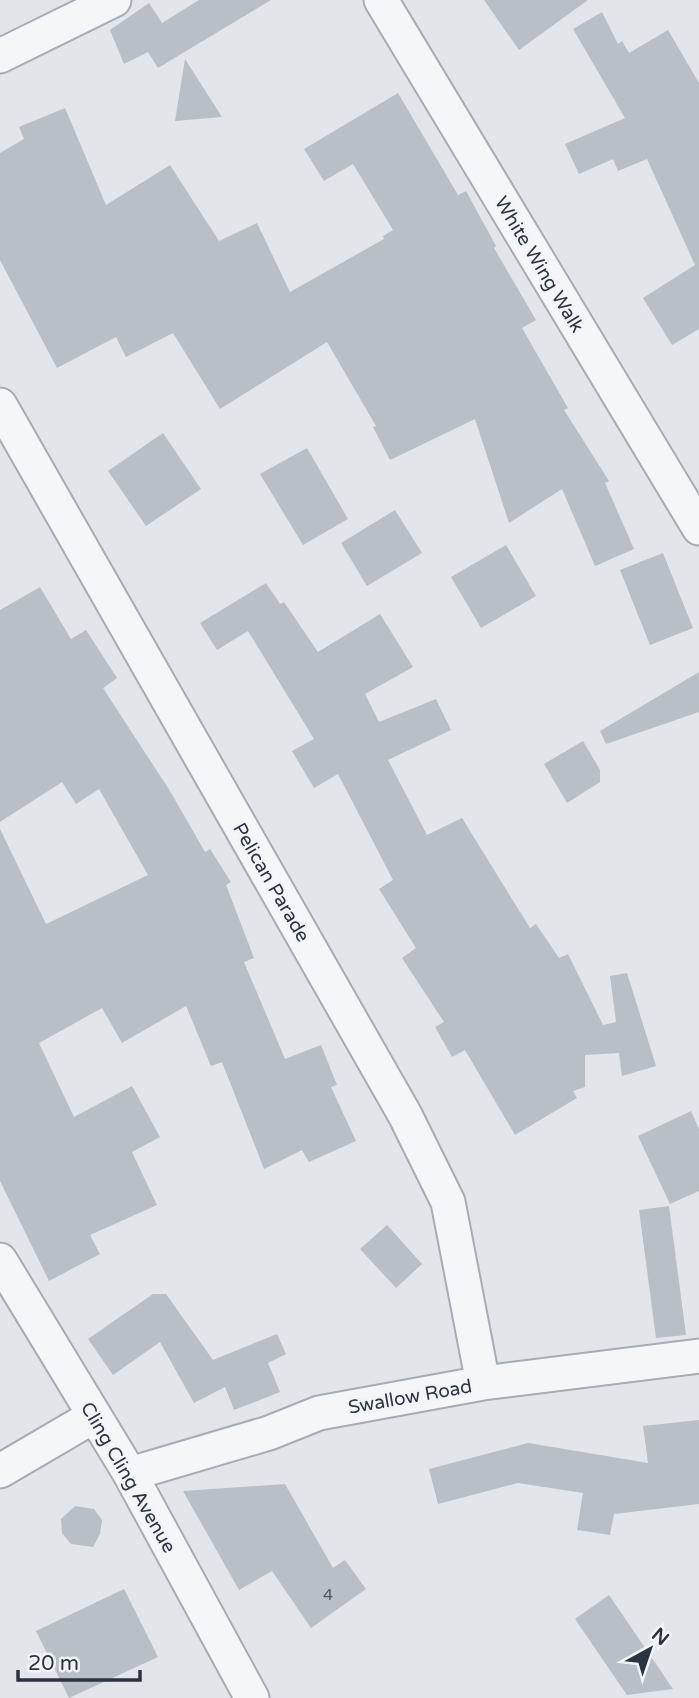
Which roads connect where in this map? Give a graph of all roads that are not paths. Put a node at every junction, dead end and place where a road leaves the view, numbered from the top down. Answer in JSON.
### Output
{"nodes":[{"id":1,"x":114,"y":0,"type":"edge"},
{"id":2,"x":381,"y":0,"type":"edge"},
{"id":3,"x":0,"y":56,"type":"edge"},
{"id":4,"x":0,"y":405,"type":"edge"},
{"id":5,"x":699,"y":528,"type":"edge"},
{"id":6,"x":0,"y":1260,"type":"edge"},
{"id":7,"x":699,"y":1356,"type":"edge"},
{"id":8,"x":483,"y":1382,"type":"junction"},
{"id":9,"x":94,"y":1416,"type":"junction"},
{"id":10,"x":0,"y":1471,"type":"edge"},
{"id":11,"x":130,"y":1474,"type":"junction"},
{"id":12,"x":252,"y":1698,"type":"edge"}],
"edges":[{"from":1,"to":3,"type":"street"},
{"from":2,"to":5,"type":"street","name":"White Wing Walk"},
{"from":4,"to":8,"type":"street","name":"Pelican Parade"},
{"from":6,"to":9,"type":"street","name":"Cling Cling Avenue"},
{"from":7,"to":8,"type":"street","name":"Swallow Road"},
{"from":8,"to":11,"type":"street","name":"Swallow Road"},
{"from":9,"to":10,"type":"street"},
{"from":9,"to":11,"type":"street","name":"Cling Cling Avenue"},
{"from":11,"to":12,"type":"street","name":"Cling Cling Avenue"}]}
